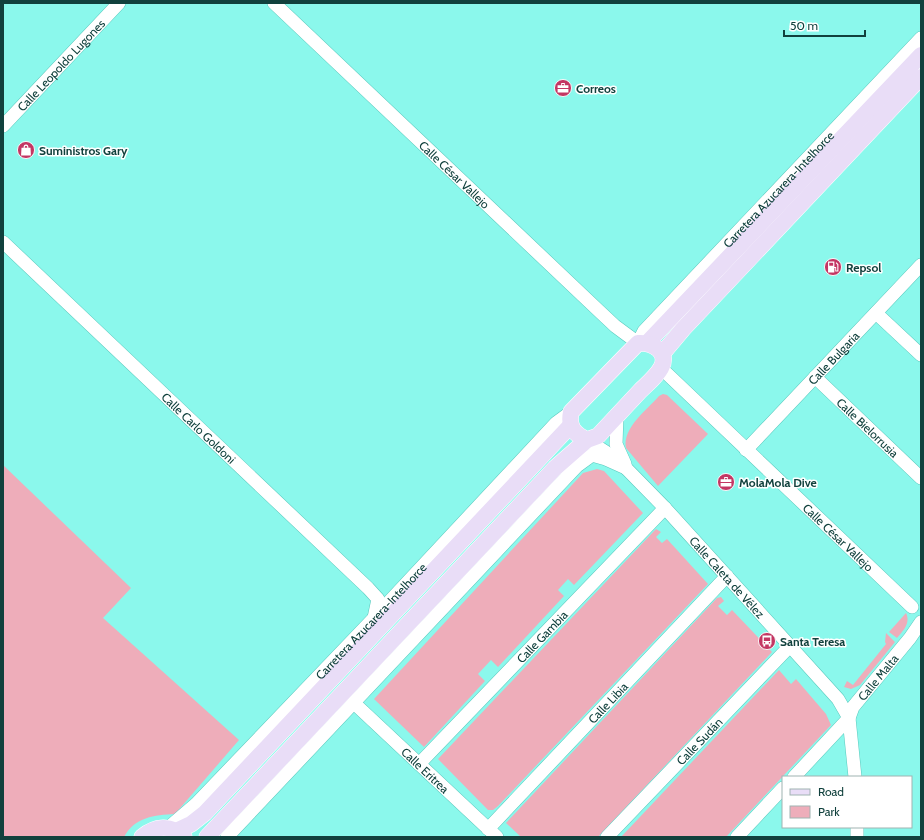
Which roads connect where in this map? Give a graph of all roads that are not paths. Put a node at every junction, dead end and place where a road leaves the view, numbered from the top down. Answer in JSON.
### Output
{"nodes":[{"id":1,"x":119,"y":3,"type":"edge"},
{"id":2,"x":274,"y":3,"type":"edge"},
{"id":3,"x":921,"y":38,"type":"edge"},
{"id":4,"x":921,"y":55,"type":"edge"},
{"id":5,"x":921,"y":77,"type":"edge"},
{"id":6,"x":3,"y":126,"type":"edge"},
{"id":7,"x":3,"y":242,"type":"edge"},
{"id":8,"x":921,"y":265,"type":"edge"},
{"id":9,"x":876,"y":313,"type":"junction"},
{"id":10,"x":643,"y":343,"type":"junction"},
{"id":11,"x":921,"y":355,"type":"edge"},
{"id":12,"x":661,"y":361,"type":"junction"},
{"id":13,"x":815,"y":377,"type":"junction"},
{"id":14,"x":617,"y":416,"type":"junction"},
{"id":15,"x":571,"y":419,"type":"junction"},
{"id":16,"x":586,"y":440,"type":"junction"},
{"id":17,"x":746,"y":450,"type":"junction"},
{"id":18,"x":568,"y":457,"type":"junction"},
{"id":19,"x":626,"y":468,"type":"junction"},
{"id":20,"x":921,"y":478,"type":"edge"},
{"id":21,"x":550,"y":495,"type":"junction"},
{"id":22,"x":665,"y":508,"type":"junction"},
{"id":23,"x":727,"y":576,"type":"junction"},
{"id":24,"x":917,"y":607,"type":"edge"},
{"id":25,"x":373,"y":620,"type":"junction"},
{"id":26,"x":921,"y":622,"type":"edge"},
{"id":27,"x":910,"y":638,"type":"junction"},
{"id":28,"x":790,"y":646,"type":"junction"},
{"id":29,"x":354,"y":703,"type":"junction"},
{"id":30,"x":849,"y":718,"type":"junction"},
{"id":31,"x":419,"y":764,"type":"junction"},
{"id":32,"x":795,"y":776,"type":"edge"},
{"id":33,"x":855,"y":776,"type":"edge"},
{"id":34,"x":782,"y":789,"type":"edge"},
{"id":35,"x":176,"y":832,"type":"edge"},
{"id":36,"x":492,"y":833,"type":"edge"},
{"id":37,"x":142,"y":837,"type":"edge"},
{"id":38,"x":207,"y":837,"type":"edge"},
{"id":39,"x":226,"y":837,"type":"edge"},
{"id":40,"x":607,"y":837,"type":"edge"},
{"id":41,"x":737,"y":837,"type":"edge"}],
"edges":[{"from":1,"to":6,"type":"street","name":"Calle Leopoldo Lugones"},
{"from":2,"to":10,"type":"street","name":"Calle César Vallejo"},
{"from":3,"to":10,"type":"street","name":"Carretera Azucarera-Intelhorce"},
{"from":4,"to":10,"type":"main road","name":"Carretera Azucarera-Intelhorce"},
{"from":5,"to":12,"type":"main road"},
{"from":7,"to":25,"type":"street","name":"Calle Carlo Goldoni"},
{"from":8,"to":9,"type":"street","name":"Calle Bulgaria"},
{"from":9,"to":11,"type":"street"},
{"from":9,"to":13,"type":"street","name":"Calle Bulgaria"},
{"from":10,"to":12,"type":"main road"},
{"from":10,"to":15,"type":"main road"},
{"from":12,"to":14,"type":"main road"},
{"from":12,"to":17,"type":"street","name":"Calle César Vallejo"},
{"from":13,"to":17,"type":"street","name":"Calle Bulgaria"},
{"from":13,"to":20,"type":"street","name":"Calle Bielorrusia"},
{"from":14,"to":16,"type":"main road"},
{"from":14,"to":19,"type":"street","name":"Calle Caleta de Vélez"},
{"from":15,"to":16,"type":"main road"},
{"from":15,"to":25,"type":"street","name":"Carretera Azucarera-Intelhorce"},
{"from":15,"to":35,"type":"main road","name":"Carretera Azucarera-Intelhorce"},
{"from":16,"to":18,"type":"main road"},
{"from":16,"to":19,"type":"street","name":"Calle Caleta de Vélez"},
{"from":17,"to":24,"type":"street","name":"Calle César Vallejo"},
{"from":18,"to":21,"type":"street"},
{"from":18,"to":38,"type":"main road"},
{"from":19,"to":21,"type":"street"},
{"from":19,"to":22,"type":"street","name":"Calle Caleta de Vélez"},
{"from":21,"to":29,"type":"street"},
{"from":22,"to":23,"type":"street","name":"Calle Caleta de Vélez"},
{"from":22,"to":31,"type":"street","name":"Calle Gambia"},
{"from":23,"to":28,"type":"street","name":"Calle Caleta de Vélez"},
{"from":23,"to":36,"type":"street","name":"Calle Libia"},
{"from":24,"to":27,"type":"street","name":"Calle Malta"},
{"from":25,"to":35,"type":"street","name":"Carretera Azucarera-Intelhorce"},
{"from":26,"to":27,"type":"street","name":"Calle Malta"},
{"from":27,"to":30,"type":"street","name":"Calle Malta"},
{"from":28,"to":30,"type":"street","name":"Calle Caleta de Vélez"},
{"from":28,"to":40,"type":"street","name":"Calle Sudán"},
{"from":29,"to":31,"type":"street","name":"Calle Eritrea"},
{"from":29,"to":39,"type":"street"},
{"from":30,"to":32,"type":"street","name":"Calle Malta"},
{"from":30,"to":33,"type":"street","name":"Calle Caleta de Vélez"},
{"from":31,"to":36,"type":"street","name":"Calle Eritrea"},
{"from":34,"to":41,"type":"street"},
{"from":35,"to":37,"type":"main road"}]}
